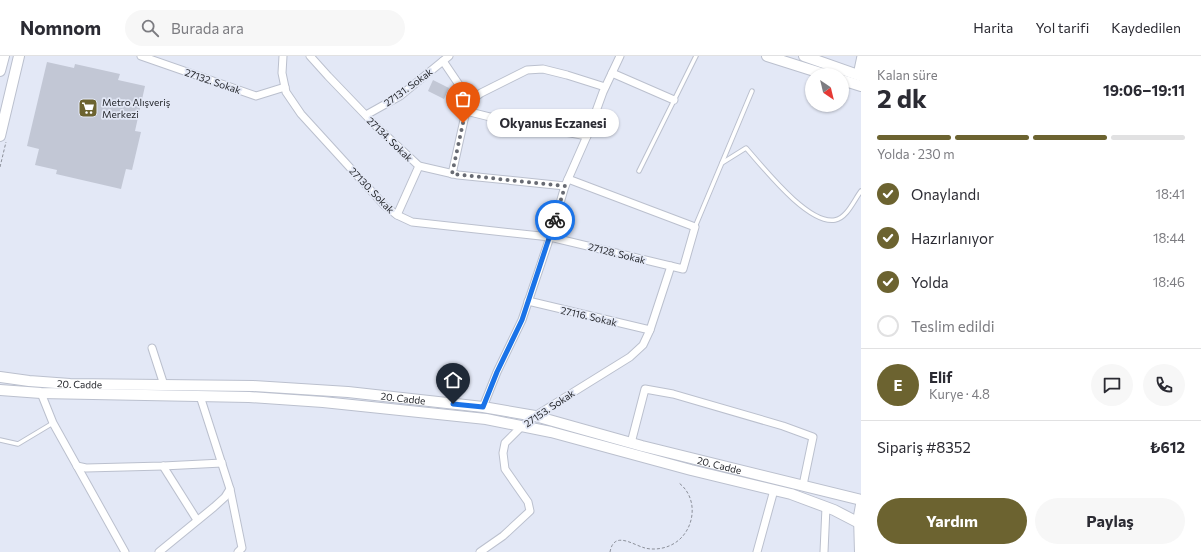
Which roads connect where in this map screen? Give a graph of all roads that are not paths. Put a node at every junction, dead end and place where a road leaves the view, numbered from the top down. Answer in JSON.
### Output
{"nodes":[{"id":1,"x":4,"y":56,"type":"edge"},
{"id":2,"x":19,"y":56,"type":"edge"},
{"id":3,"x":141,"y":56,"type":"edge"},
{"id":4,"x":283,"y":56,"type":"edge"},
{"id":5,"x":310,"y":56,"type":"edge"},
{"id":6,"x":620,"y":56,"type":"edge"},
{"id":7,"x":696,"y":56,"type":"edge"},
{"id":8,"x":767,"y":56,"type":"edge"},
{"id":9,"x":804,"y":56,"type":"edge"},
{"id":10,"x":861,"y":56,"type":"edge"},
{"id":11,"x":446,"y":58,"type":"edge"},
{"id":12,"x":805,"y":68,"type":"edge"},
{"id":13,"x":0,"y":71,"type":"edge"},
{"id":14,"x":612,"y":73,"type":"junction"},
{"id":15,"x":859,"y":76,"type":"edge"},
{"id":16,"x":849,"y":82,"type":"edge"},
{"id":17,"x":861,"y":86,"type":"edge"},
{"id":18,"x":285,"y":87,"type":"junction"},
{"id":19,"x":605,"y":87,"type":"junction"},
{"id":20,"x":752,"y":91,"type":"dead end"},
{"id":21,"x":674,"y":100,"type":"junction"},
{"id":22,"x":470,"y":101,"type":"junction"},
{"id":23,"x":466,"y":111,"type":"junction"},
{"id":24,"x":366,"y":115,"type":"junction"},
{"id":25,"x":0,"y":136,"type":"edge"},
{"id":26,"x":587,"y":136,"type":"junction"},
{"id":27,"x":722,"y":162,"type":"junction"},
{"id":28,"x":419,"y":166,"type":"junction"},
{"id":29,"x":639,"y":171,"type":"dead end"},
{"id":30,"x":452,"y":174,"type":"junction"},
{"id":31,"x":567,"y":182,"type":"junction"},
{"id":32,"x":861,"y":191,"type":"edge"},
{"id":33,"x":397,"y":215,"type":"junction"},
{"id":34,"x":695,"y":227,"type":"junction"},
{"id":35,"x":550,"y":237,"type":"junction"},
{"id":36,"x":671,"y":266,"type":"junction"},
{"id":37,"x":528,"y":302,"type":"junction"},
{"id":38,"x":650,"y":330,"type":"junction"},
{"id":39,"x":152,"y":348,"type":"dead end"},
{"id":40,"x":0,"y":377,"type":"edge"},
{"id":41,"x":29,"y":381,"type":"junction"},
{"id":42,"x":0,"y":383,"type":"edge"},
{"id":43,"x":164,"y":385,"type":"junction"},
{"id":44,"x":0,"y":390,"type":"edge"},
{"id":45,"x":41,"y":394,"type":"junction"},
{"id":46,"x":200,"y":396,"type":"junction"},
{"id":47,"x":483,"y":407,"type":"junction"},
{"id":48,"x":535,"y":416,"type":"junction"},
{"id":49,"x":53,"y":422,"type":"junction"},
{"id":50,"x":522,"y":426,"type":"junction"},
{"id":51,"x":0,"y":440,"type":"edge"},
{"id":52,"x":632,"y":443,"type":"junction"},
{"id":53,"x":222,"y":463,"type":"junction"},
{"id":54,"x":77,"y":466,"type":"junction"},
{"id":55,"x":164,"y":466,"type":"junction"},
{"id":56,"x":803,"y":485,"type":"junction"},
{"id":57,"x":230,"y":489,"type":"junction"},
{"id":58,"x":774,"y":490,"type":"junction"},
{"id":59,"x":861,"y":500,"type":"edge"},
{"id":60,"x":861,"y":505,"type":"edge"},
{"id":61,"x":826,"y":507,"type":"junction"},
{"id":62,"x":197,"y":520,"type":"junction"},
{"id":63,"x":860,"y":523,"type":"edge"},
{"id":64,"x":124,"y":552,"type":"edge"},
{"id":65,"x":159,"y":552,"type":"edge"},
{"id":66,"x":238,"y":552,"type":"edge"},
{"id":67,"x":480,"y":552,"type":"edge"},
{"id":68,"x":757,"y":552,"type":"edge"},
{"id":69,"x":824,"y":552,"type":"edge"},
{"id":70,"x":860,"y":552,"type":"edge"}],
"edges":[{"from":1,"to":13,"type":"main road"},
{"from":2,"to":25,"type":"main road"},
{"from":3,"to":18,"type":"street","name":"27132. Sokak"},
{"from":4,"to":18,"type":"street","name":"27130. Sokak"},
{"from":5,"to":24,"type":"street","name":"27134. Sokak"},
{"from":6,"to":14,"type":"street"},
{"from":7,"to":21,"type":"lane"},
{"from":8,"to":12,"type":"main road"},
{"from":9,"to":15,"type":"main road"},
{"from":10,"to":15,"type":"street"},
{"from":11,"to":22,"type":"street"},
{"from":11,"to":24,"type":"street","name":"27131. Sokak"},
{"from":14,"to":19,"type":"street"},
{"from":14,"to":21,"type":"street"},
{"from":16,"to":17,"type":"main road"},
{"from":18,"to":33,"type":"street","name":"27130. Sokak"},
{"from":19,"to":22,"type":"street"},
{"from":19,"to":26,"type":"street"},
{"from":20,"to":27,"type":"lane"},
{"from":21,"to":29,"type":"lane"},
{"from":22,"to":23,"type":"street"},
{"from":23,"to":26,"type":"street"},
{"from":23,"to":30,"type":"street"},
{"from":24,"to":28,"type":"street","name":"27134. Sokak"},
{"from":26,"to":31,"type":"street"},
{"from":27,"to":32,"type":"lane"},
{"from":27,"to":34,"type":"lane"},
{"from":28,"to":30,"type":"street","name":"27134. Sokak"},
{"from":28,"to":33,"type":"street"},
{"from":30,"to":31,"type":"street","name":"27134. Sokak"},
{"from":31,"to":34,"type":"street","name":"27134. Sokak"},
{"from":31,"to":35,"type":"street"},
{"from":33,"to":35,"type":"street","name":"27130. Sokak"},
{"from":34,"to":36,"type":"street","name":"27128. Sokak"},
{"from":35,"to":36,"type":"street","name":"27128. Sokak"},
{"from":35,"to":37,"type":"street"},
{"from":36,"to":38,"type":"street","name":"27153. Sokak"},
{"from":37,"to":38,"type":"street","name":"27116. Sokak"},
{"from":37,"to":47,"type":"street"},
{"from":38,"to":48,"type":"street","name":"27153. Sokak"},
{"from":39,"to":43,"type":"street"},
{"from":40,"to":41,"type":"main road"},
{"from":41,"to":42,"type":"main road"},
{"from":41,"to":43,"type":"main road","name":"20. Cadde"},
{"from":43,"to":47,"type":"main road","name":"20. Cadde"},
{"from":44,"to":45,"type":"main road"},
{"from":45,"to":46,"type":"main road"},
{"from":45,"to":49,"type":"street"},
{"from":46,"to":50,"type":"main road"},
{"from":46,"to":53,"type":"street"},
{"from":47,"to":48,"type":"main road","name":"20. Cadde"},
{"from":48,"to":50,"type":"street","name":"27153. Sokak"},
{"from":48,"to":52,"type":"main road","name":"20. Cadde"},
{"from":49,"to":51,"type":"lane"},
{"from":49,"to":54,"type":"street"},
{"from":50,"to":58,"type":"main road"},
{"from":50,"to":67,"type":"street","name":"27153. Sokak"},
{"from":52,"to":56,"type":"main road","name":"20. Cadde"},
{"from":52,"to":56,"type":"street"},
{"from":53,"to":55,"type":"street"},
{"from":53,"to":57,"type":"street"},
{"from":54,"to":55,"type":"street"},
{"from":54,"to":64,"type":"street"},
{"from":55,"to":62,"type":"street"},
{"from":56,"to":59,"type":"main road","name":"20. Cadde"},
{"from":57,"to":62,"type":"street"},
{"from":57,"to":66,"type":"street"},
{"from":58,"to":61,"type":"main road"},
{"from":58,"to":68,"type":"street"},
{"from":60,"to":63,"type":"main road"},
{"from":61,"to":63,"type":"main road"},
{"from":61,"to":69,"type":"street"},
{"from":62,"to":65,"type":"street"},
{"from":63,"to":70,"type":"main road"}]}
